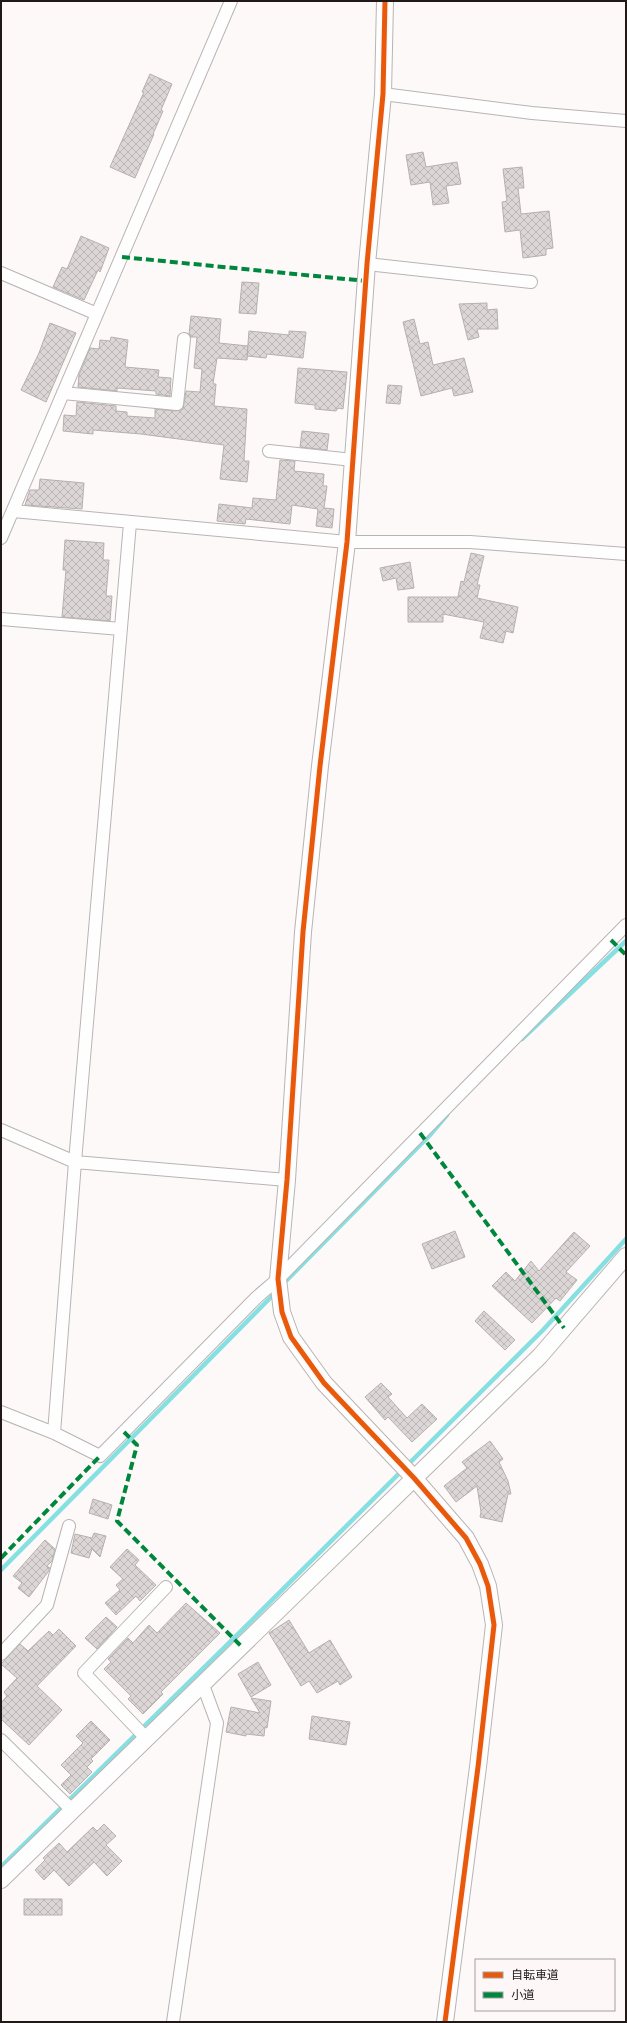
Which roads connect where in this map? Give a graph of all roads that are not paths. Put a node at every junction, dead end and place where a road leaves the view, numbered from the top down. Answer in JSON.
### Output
{"nodes":[{"id":1,"x":231,"y":1,"type":"edge"},
{"id":2,"x":385,"y":1,"type":"edge"},
{"id":3,"x":383,"y":94,"type":"junction"},
{"id":4,"x":626,"y":120,"type":"edge"},
{"id":5,"x":367,"y":264,"type":"junction"},
{"id":6,"x":1,"y":273,"type":"edge"},
{"id":7,"x":531,"y":282,"type":"dead end"},
{"id":8,"x":98,"y":314,"type":"junction"},
{"id":9,"x":184,"y":339,"type":"dead end"},
{"id":10,"x":64,"y":393,"type":"junction"},
{"id":11,"x":269,"y":451,"type":"dead end"},
{"id":12,"x":353,"y":460,"type":"junction"},
{"id":13,"x":13,"y":511,"type":"junction"},
{"id":14,"x":130,"y":523,"type":"junction"},
{"id":15,"x":1,"y":538,"type":"edge"},
{"id":16,"x":347,"y":542,"type":"junction"},
{"id":17,"x":626,"y":554,"type":"edge"},
{"id":18,"x":1,"y":619,"type":"edge"},
{"id":19,"x":121,"y":629,"type":"junction"},
{"id":20,"x":626,"y":925,"type":"edge"},
{"id":21,"x":1,"y":1130,"type":"edge"},
{"id":22,"x":75,"y":1162,"type":"junction"},
{"id":23,"x":287,"y":1180,"type":"junction"},
{"id":24,"x":626,"y":1256,"type":"edge"},
{"id":25,"x":278,"y":1279,"type":"junction"},
{"id":26,"x":1,"y":1412,"type":"edge"},
{"id":27,"x":54,"y":1433,"type":"junction"},
{"id":28,"x":414,"y":1478,"type":"junction"},
{"id":29,"x":69,"y":1526,"type":"dead end"},
{"id":30,"x":166,"y":1587,"type":"dead end"},
{"id":31,"x":1,"y":1654,"type":"edge"},
{"id":32,"x":203,"y":1685,"type":"junction"},
{"id":33,"x":147,"y":1739,"type":"junction"},
{"id":34,"x":1,"y":1740,"type":"edge"},
{"id":35,"x":73,"y":1811,"type":"junction"},
{"id":36,"x":1,"y":1880,"type":"edge"},
{"id":37,"x":173,"y":2022,"type":"edge"},
{"id":38,"x":445,"y":2022,"type":"edge"}],
"edges":[{"from":1,"to":8,"type":"street"},
{"from":2,"to":3,"type":"street"},
{"from":3,"to":4,"type":"street"},
{"from":3,"to":5,"type":"street"},
{"from":5,"to":7,"type":"street"},
{"from":5,"to":12,"type":"street"},
{"from":6,"to":8,"type":"street"},
{"from":8,"to":10,"type":"street"},
{"from":9,"to":10,"type":"street"},
{"from":10,"to":13,"type":"street"},
{"from":11,"to":12,"type":"street"},
{"from":12,"to":16,"type":"street"},
{"from":13,"to":14,"type":"street"},
{"from":13,"to":15,"type":"street"},
{"from":14,"to":16,"type":"street"},
{"from":14,"to":19,"type":"street"},
{"from":16,"to":17,"type":"street"},
{"from":16,"to":23,"type":"street"},
{"from":18,"to":19,"type":"street"},
{"from":19,"to":22,"type":"street"},
{"from":20,"to":25,"type":"street"},
{"from":21,"to":22,"type":"street"},
{"from":22,"to":23,"type":"street"},
{"from":22,"to":27,"type":"street"},
{"from":23,"to":25,"type":"street"},
{"from":24,"to":28,"type":"street"},
{"from":25,"to":27,"type":"street"},
{"from":25,"to":28,"type":"street"},
{"from":26,"to":27,"type":"street"},
{"from":28,"to":32,"type":"street"},
{"from":28,"to":38,"type":"street"},
{"from":29,"to":31,"type":"street"},
{"from":30,"to":33,"type":"street"},
{"from":32,"to":33,"type":"street"},
{"from":32,"to":37,"type":"street"},
{"from":33,"to":35,"type":"street"},
{"from":34,"to":35,"type":"street"},
{"from":35,"to":36,"type":"street"}]}
